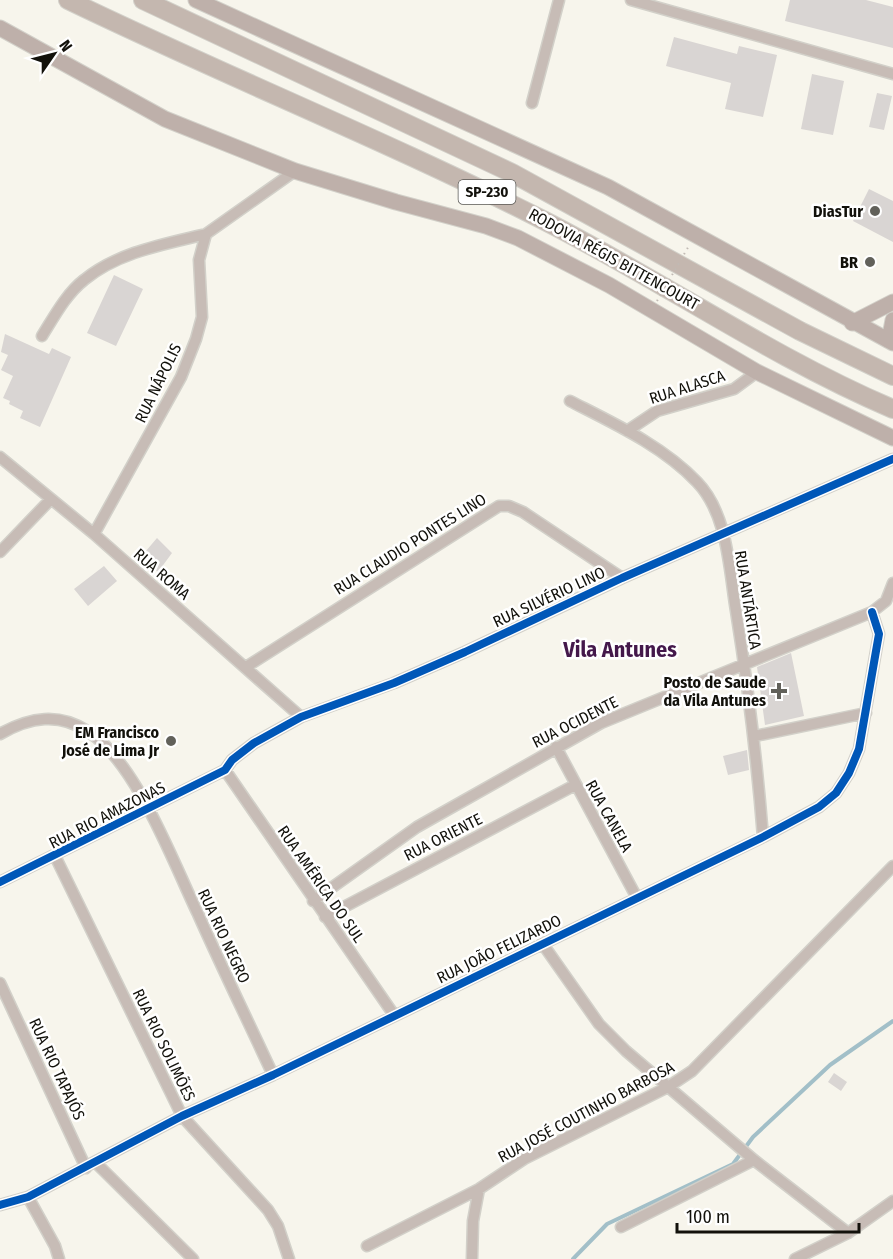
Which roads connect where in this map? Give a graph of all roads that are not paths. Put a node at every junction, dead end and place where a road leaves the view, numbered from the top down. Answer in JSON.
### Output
{"nodes":[{"id":1,"x":68,"y":0,"type":"edge"},
{"id":2,"x":143,"y":0,"type":"edge"},
{"id":3,"x":196,"y":0,"type":"edge"},
{"id":4,"x":559,"y":0,"type":"edge"},
{"id":5,"x":631,"y":0,"type":"edge"},
{"id":6,"x":2,"y":32,"type":"edge"},
{"id":7,"x":893,"y":74,"type":"edge"},
{"id":8,"x":532,"y":103,"type":"dead end"},
{"id":9,"x":295,"y":171,"type":"junction"},
{"id":10,"x":206,"y":234,"type":"junction"},
{"id":11,"x":893,"y":302,"type":"edge"},
{"id":12,"x":893,"y":320,"type":"edge"},
{"id":13,"x":852,"y":323,"type":"junction"},
{"id":14,"x":42,"y":336,"type":"dead end"},
{"id":15,"x":891,"y":342,"type":"edge"},
{"id":16,"x":757,"y":372,"type":"junction"},
{"id":17,"x":893,"y":376,"type":"edge"},
{"id":18,"x":570,"y":401,"type":"dead end"},
{"id":19,"x":893,"y":409,"type":"edge"},
{"id":20,"x":627,"y":431,"type":"junction"},
{"id":21,"x":893,"y":438,"type":"edge"},
{"id":22,"x":0,"y":457,"type":"edge"},
{"id":23,"x":893,"y":459,"type":"edge"},
{"id":24,"x":51,"y":499,"type":"junction"},
{"id":25,"x":723,"y":533,"type":"junction"},
{"id":26,"x":94,"y":534,"type":"junction"},
{"id":27,"x":0,"y":552,"type":"edge"},
{"id":28,"x":622,"y":578,"type":"junction"},
{"id":29,"x":893,"y":583,"type":"edge"},
{"id":30,"x":872,"y":612,"type":"junction"},
{"id":31,"x":744,"y":664,"type":"junction"},
{"id":32,"x":246,"y":666,"type":"junction"},
{"id":33,"x":866,"y":713,"type":"junction"},
{"id":34,"x":302,"y":717,"type":"junction"},
{"id":35,"x":0,"y":734,"type":"edge"},
{"id":36,"x":755,"y":736,"type":"junction"},
{"id":37,"x":556,"y":747,"type":"junction"},
{"id":38,"x":225,"y":770,"type":"junction"},
{"id":39,"x":575,"y":785,"type":"junction"},
{"id":40,"x":150,"y":809,"type":"junction"},
{"id":41,"x":763,"y":837,"type":"junction"},
{"id":42,"x":55,"y":856,"type":"junction"},
{"id":43,"x":893,"y":866,"type":"edge"},
{"id":44,"x":0,"y":882,"type":"edge"},
{"id":45,"x":637,"y":898,"type":"junction"},
{"id":46,"x":313,"y":901,"type":"junction"},
{"id":47,"x":325,"y":917,"type":"junction"},
{"id":48,"x":542,"y":943,"type":"junction"},
{"id":49,"x":0,"y":983,"type":"edge"},
{"id":50,"x":394,"y":1015,"type":"junction"},
{"id":51,"x":273,"y":1075,"type":"junction"},
{"id":52,"x":668,"y":1087,"type":"junction"},
{"id":53,"x":182,"y":1116,"type":"junction"},
{"id":54,"x":751,"y":1157,"type":"junction"},
{"id":55,"x":91,"y":1166,"type":"junction"},
{"id":56,"x":479,"y":1189,"type":"junction"},
{"id":57,"x":28,"y":1197,"type":"junction"},
{"id":58,"x":893,"y":1201,"type":"edge"},
{"id":59,"x":0,"y":1205,"type":"edge"},
{"id":60,"x":621,"y":1227,"type":"dead end"},
{"id":61,"x":848,"y":1233,"type":"junction"},
{"id":62,"x":367,"y":1246,"type":"dead end"},
{"id":63,"x":59,"y":1259,"type":"edge"},
{"id":64,"x":193,"y":1259,"type":"edge"},
{"id":65,"x":290,"y":1259,"type":"edge"},
{"id":66,"x":472,"y":1259,"type":"edge"},
{"id":67,"x":795,"y":1259,"type":"edge"}],
"edges":[{"from":1,"to":19,"type":"highway","name":"RODOVIA RÉGIS BITTENCOURT","number":"SP-230"},
{"from":2,"to":17,"type":"highway","name":"RODOVIA RÉGIS BITTENCOURT","number":"SP-230"},
{"from":3,"to":13,"type":"street"},
{"from":4,"to":8,"type":"street"},
{"from":5,"to":7,"type":"street"},
{"from":6,"to":9,"type":"street"},
{"from":9,"to":10,"type":"street"},
{"from":9,"to":16,"type":"street"},
{"from":10,"to":14,"type":"street"},
{"from":10,"to":26,"type":"street","name":"RUA NÁPOLIS"},
{"from":11,"to":13,"type":"street"},
{"from":12,"to":15,"type":"street"},
{"from":13,"to":15,"type":"street"},
{"from":16,"to":20,"type":"street","name":"RUA ALASCA"},
{"from":16,"to":21,"type":"street"},
{"from":18,"to":20,"type":"street","name":"RUA ANTÁRTICA"},
{"from":20,"to":25,"type":"street","name":"RUA ANTÁRTICA"},
{"from":22,"to":24,"type":"street","name":"RUA ROMA"},
{"from":23,"to":25,"type":"street","name":"RUA SILVÉRIO LINO"},
{"from":24,"to":26,"type":"street","name":"RUA ROMA"},
{"from":24,"to":27,"type":"street"},
{"from":25,"to":28,"type":"street","name":"RUA SILVÉRIO LINO"},
{"from":25,"to":31,"type":"street","name":"RUA ANTÁRTICA"},
{"from":26,"to":32,"type":"street","name":"RUA ROMA"},
{"from":28,"to":32,"type":"street","name":"RUA CLAUDIO PONTES LINO"},
{"from":28,"to":34,"type":"street","name":"RUA SILVÉRIO LINO"},
{"from":29,"to":30,"type":"street"},
{"from":30,"to":31,"type":"street","name":"RUA OCIDENTE"},
{"from":30,"to":33,"type":"street","name":"RUA JOÃO FELIZARDO"},
{"from":31,"to":36,"type":"street","name":"RUA ANTÁRTICA"},
{"from":31,"to":37,"type":"street","name":"RUA OCIDENTE"},
{"from":32,"to":34,"type":"street","name":"RUA ROMA"},
{"from":33,"to":36,"type":"street"},
{"from":33,"to":41,"type":"street","name":"RUA JOÃO FELIZARDO"},
{"from":34,"to":38,"type":"street","name":"RUA SILVÉRIO LINO"},
{"from":35,"to":40,"type":"street","name":"RUA RIO NEGRO"},
{"from":36,"to":41,"type":"street","name":"RUA ANTÁRTICA"},
{"from":37,"to":39,"type":"street","name":"RUA CANELA"},
{"from":37,"to":46,"type":"street","name":"RUA OCIDENTE"},
{"from":38,"to":40,"type":"street","name":"RUA RIO AMAZONAS"},
{"from":38,"to":46,"type":"street","name":"RUA AMÉRICA DO SUL"},
{"from":39,"to":45,"type":"street","name":"RUA CANELA"},
{"from":39,"to":47,"type":"street","name":"RUA ORIENTE"},
{"from":40,"to":42,"type":"street","name":"RUA RIO AMAZONAS"},
{"from":40,"to":51,"type":"street","name":"RUA RIO NEGRO"},
{"from":41,"to":45,"type":"street","name":"RUA JOÃO FELIZARDO"},
{"from":42,"to":44,"type":"street","name":"RUA RIO AMAZONAS"},
{"from":42,"to":53,"type":"street","name":"RUA RIO SOLIMÕES"},
{"from":43,"to":52,"type":"street","name":"RUA JOSÉ COUTINHO BARBOSA"},
{"from":45,"to":48,"type":"street","name":"RUA JOÃO FELIZARDO"},
{"from":46,"to":47,"type":"street","name":"RUA AMÉRICA DO SUL"},
{"from":47,"to":50,"type":"street","name":"RUA AMÉRICA DO SUL"},
{"from":48,"to":50,"type":"street","name":"RUA JOÃO FELIZARDO"},
{"from":48,"to":52,"type":"street"},
{"from":49,"to":55,"type":"street","name":"RUA RIO TAPAJÓS"},
{"from":50,"to":51,"type":"street","name":"RUA JOÃO FELIZARDO"},
{"from":51,"to":53,"type":"street","name":"RUA JOÃO FELIZARDO"},
{"from":52,"to":54,"type":"street"},
{"from":52,"to":56,"type":"street","name":"RUA JOSÉ COUTINHO BARBOSA"},
{"from":53,"to":55,"type":"street","name":"RUA JOÃO FELIZARDO"},
{"from":53,"to":65,"type":"street","name":"RUA RIO SOLIMÕES"},
{"from":54,"to":60,"type":"street"},
{"from":54,"to":61,"type":"street"},
{"from":55,"to":57,"type":"street","name":"RUA JOÃO FELIZARDO"},
{"from":55,"to":64,"type":"street"},
{"from":56,"to":62,"type":"street","name":"RUA JOSÉ COUTINHO BARBOSA"},
{"from":56,"to":66,"type":"street"},
{"from":57,"to":59,"type":"street","name":"RUA JOÃO FELIZARDO"},
{"from":57,"to":63,"type":"street"},
{"from":58,"to":61,"type":"street"},
{"from":61,"to":67,"type":"street"}]}
